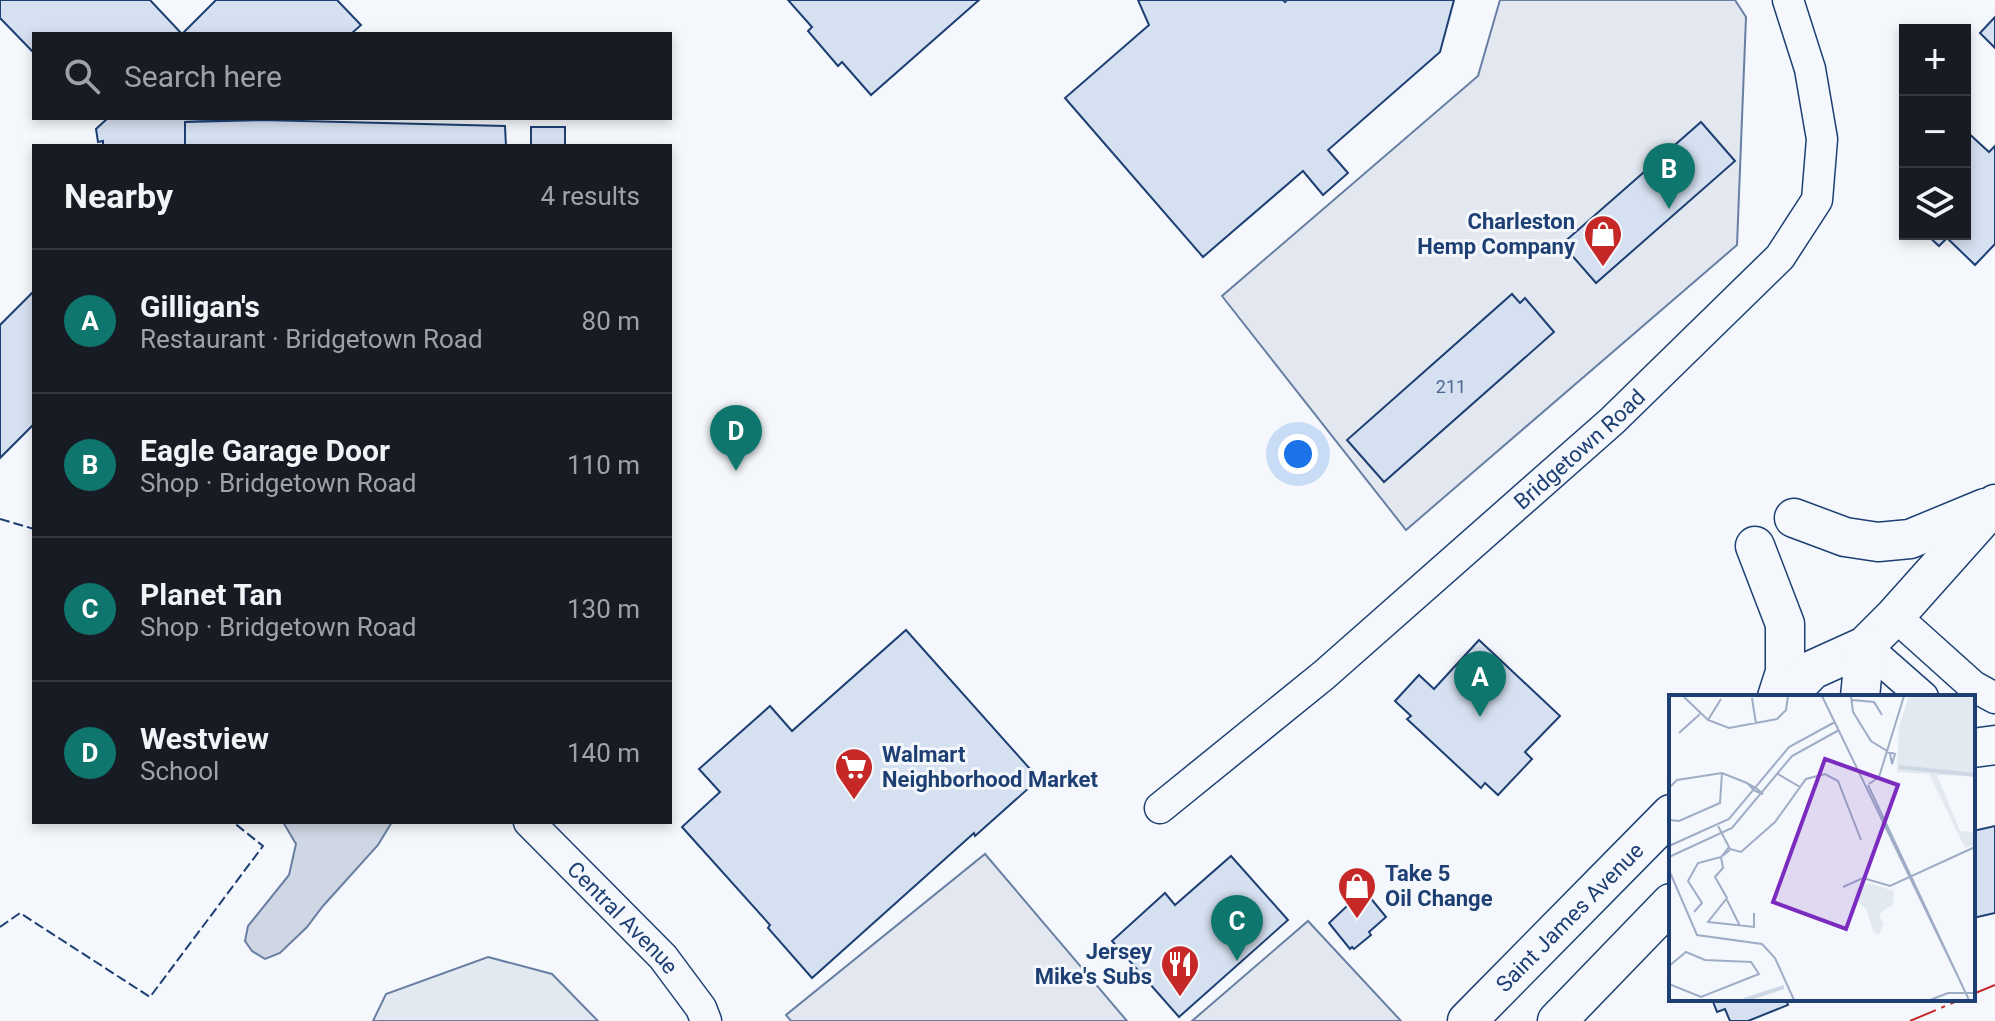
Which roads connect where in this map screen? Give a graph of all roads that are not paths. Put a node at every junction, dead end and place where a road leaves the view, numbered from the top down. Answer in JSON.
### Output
{"nodes":[{"id":1,"x":1788,"y":0,"type":"edge"},
{"id":2,"x":1995,"y":504,"type":"edge"},
{"id":3,"x":1794,"y":518,"type":"dead end"},
{"id":4,"x":1755,"y":546,"type":"dead end"},
{"id":5,"x":1895,"y":616,"type":"junction"},
{"id":6,"x":1865,"y":646,"type":"junction"},
{"id":7,"x":1778,"y":695,"type":"edge"},
{"id":8,"x":1788,"y":695,"type":"edge"},
{"id":9,"x":1860,"y":695,"type":"edge"},
{"id":10,"x":1921,"y":695,"type":"edge"},
{"id":11,"x":1995,"y":698,"type":"edge"},
{"id":12,"x":1975,"y":731,"type":"edge"},
{"id":13,"x":1995,"y":738,"type":"edge"},
{"id":14,"x":1995,"y":745,"type":"edge"},
{"id":15,"x":1975,"y":748,"type":"edge"},
{"id":16,"x":1160,"y":808,"type":"dead end"},
{"id":17,"x":1669,"y":816,"type":"edge"},
{"id":18,"x":531,"y":824,"type":"edge"},
{"id":19,"x":1669,"y":905,"type":"edge"},
{"id":20,"x":706,"y":1021,"type":"edge"},
{"id":21,"x":1467,"y":1021,"type":"edge"},
{"id":22,"x":1557,"y":1021,"type":"edge"}],
"edges":[{"from":1,"to":16,"type":"street","name":"Bridgetown Road"},
{"from":2,"to":3,"type":"main road"},
{"from":2,"to":5,"type":"main road"},
{"from":4,"to":7,"type":"main road"},
{"from":5,"to":6,"type":"main road"},
{"from":5,"to":11,"type":"street"},
{"from":6,"to":8,"type":"main road"},
{"from":6,"to":9,"type":"main road"},
{"from":6,"to":10,"type":"street"},
{"from":12,"to":13,"type":"street"},
{"from":14,"to":15,"type":"main road"},
{"from":17,"to":21,"type":"main road","name":"Saint James Avenue"},
{"from":18,"to":20,"type":"street","name":"Central Avenue"},
{"from":19,"to":22,"type":"main road"}]}
